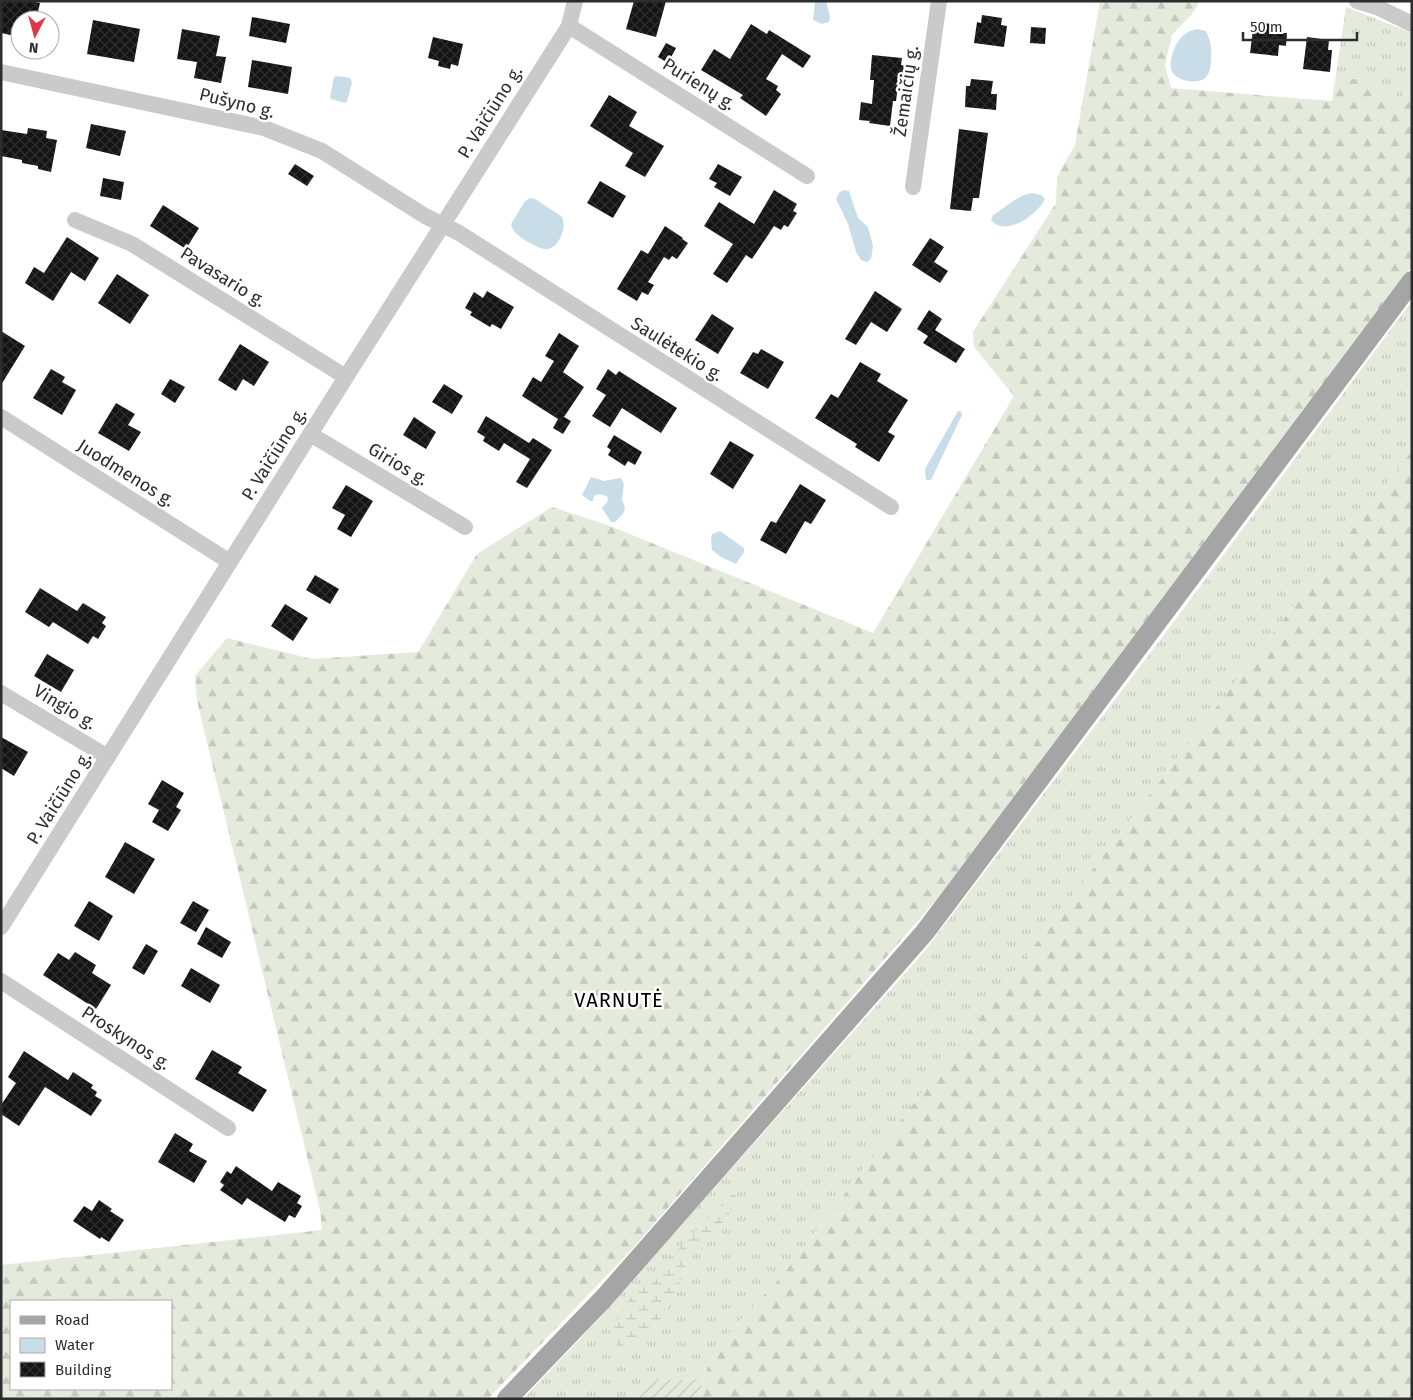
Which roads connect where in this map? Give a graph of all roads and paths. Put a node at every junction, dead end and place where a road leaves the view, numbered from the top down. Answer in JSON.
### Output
{"nodes":[{"id":1,"x":575,"y":1,"type":"edge"},
{"id":2,"x":939,"y":1,"type":"edge"},
{"id":3,"x":1357,"y":1,"type":"edge"},
{"id":4,"x":1412,"y":24,"type":"edge"},
{"id":5,"x":569,"y":26,"type":"junction"},
{"id":6,"x":1,"y":72,"type":"edge"},
{"id":7,"x":807,"y":176,"type":"dead end"},
{"id":8,"x":913,"y":187,"type":"dead end"},
{"id":9,"x":75,"y":220,"type":"dead end"},
{"id":10,"x":443,"y":224,"type":"junction"},
{"id":11,"x":1412,"y":281,"type":"edge"},
{"id":12,"x":346,"y":377,"type":"junction"},
{"id":13,"x":1,"y":417,"type":"edge"},
{"id":14,"x":310,"y":434,"type":"junction"},
{"id":15,"x":891,"y":507,"type":"dead end"},
{"id":16,"x":465,"y":527,"type":"dead end"},
{"id":17,"x":230,"y":562,"type":"junction"},
{"id":18,"x":1,"y":693,"type":"edge"},
{"id":19,"x":108,"y":757,"type":"junction"},
{"id":20,"x":1,"y":927,"type":"edge"},
{"id":21,"x":1,"y":981,"type":"edge"},
{"id":22,"x":228,"y":1128,"type":"dead end"},
{"id":23,"x":507,"y":1399,"type":"edge"}],
"edges":[{"from":1,"to":5,"type":"street","name":"P. Vaičiūno g."},
{"from":2,"to":8,"type":"street","name":"Žemaičių g."},
{"from":3,"to":4,"type":"street"},
{"from":5,"to":7,"type":"street","name":"Purienų g."},
{"from":5,"to":10,"type":"street","name":"P. Vaičiūno g."},
{"from":6,"to":10,"type":"street","name":"Pušyno g."},
{"from":9,"to":12,"type":"street","name":"Pavasario g."},
{"from":10,"to":12,"type":"street","name":"P. Vaičiūno g."},
{"from":10,"to":15,"type":"street","name":"Saulėtekio g."},
{"from":11,"to":23,"type":"main road"},
{"from":12,"to":14,"type":"street","name":"P. Vaičiūno g."},
{"from":13,"to":17,"type":"street","name":"Juodmenos g."},
{"from":14,"to":16,"type":"street","name":"Girios g."},
{"from":14,"to":17,"type":"street","name":"P. Vaičiūno g."},
{"from":17,"to":19,"type":"street","name":"P. Vaičiūno g."},
{"from":18,"to":19,"type":"street","name":"Vingio g."},
{"from":19,"to":20,"type":"street","name":"P. Vaičiūno g."},
{"from":21,"to":22,"type":"street","name":"Proskynos g."}]}
